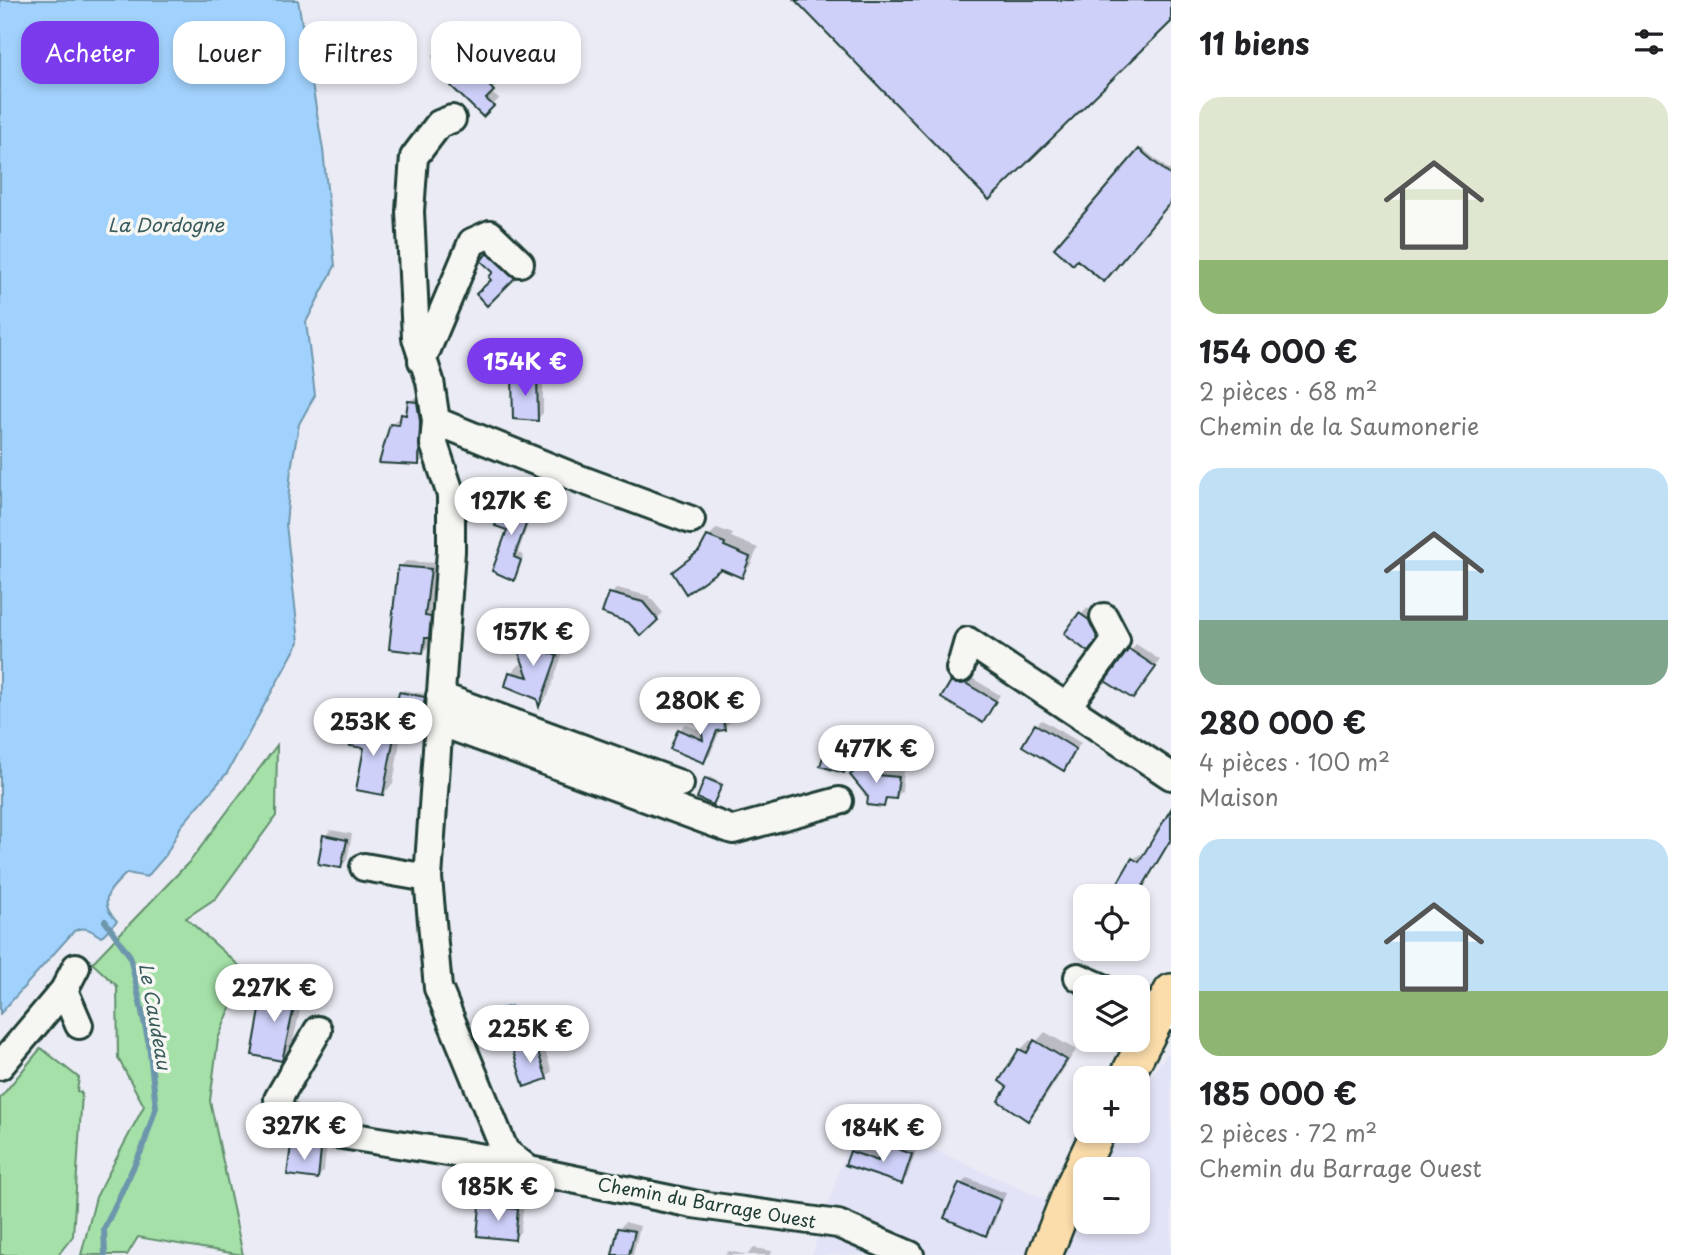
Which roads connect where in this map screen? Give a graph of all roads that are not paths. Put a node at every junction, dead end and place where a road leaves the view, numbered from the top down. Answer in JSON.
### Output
{"nodes":[{"id":1,"x":452,"y":119,"type":"dead end"},
{"id":2,"x":520,"y":263,"type":"dead end"},
{"id":3,"x":419,"y":349,"type":"junction"},
{"id":4,"x":436,"y":421,"type":"junction"},
{"id":5,"x":691,"y":520,"type":"dead end"},
{"id":6,"x":1104,"y":617,"type":"dead end"},
{"id":7,"x":960,"y":669,"type":"dead end"},
{"id":8,"x":1054,"y":708,"type":"junction"},
{"id":9,"x":440,"y":709,"type":"junction"},
{"id":10,"x":1171,"y":776,"type":"edge"},
{"id":11,"x":680,"y":784,"type":"dead end"},
{"id":12,"x":839,"y":802,"type":"dead end"},
{"id":13,"x":364,"y":867,"type":"dead end"},
{"id":14,"x":428,"y":878,"type":"junction"},
{"id":15,"x":1160,"y":1006,"type":"edge"},
{"id":16,"x":79,"y":1025,"type":"dead end"},
{"id":17,"x":318,"y":1030,"type":"dead end"},
{"id":18,"x":0,"y":1066,"type":"edge"},
{"id":19,"x":1132,"y":1066,"type":"edge"},
{"id":20,"x":1093,"y":1143,"type":"edge"},
{"id":21,"x":505,"y":1151,"type":"junction"},
{"id":22,"x":909,"y":1255,"type":"edge"},
{"id":23,"x":1045,"y":1255,"type":"edge"}],
"edges":[{"from":1,"to":3,"type":"street"},
{"from":2,"to":3,"type":"street"},
{"from":3,"to":4,"type":"street"},
{"from":4,"to":5,"type":"street"},
{"from":4,"to":9,"type":"street"},
{"from":6,"to":8,"type":"street"},
{"from":7,"to":8,"type":"street"},
{"from":8,"to":10,"type":"street"},
{"from":9,"to":11,"type":"street"},
{"from":9,"to":12,"type":"street"},
{"from":9,"to":14,"type":"street"},
{"from":13,"to":14,"type":"street"},
{"from":14,"to":21,"type":"street"},
{"from":15,"to":19,"type":"main road"},
{"from":16,"to":18,"type":"street"},
{"from":17,"to":21,"type":"street"},
{"from":20,"to":23,"type":"main road"},
{"from":21,"to":22,"type":"street","name":"Chemin du Barrage Ouest"}]}
